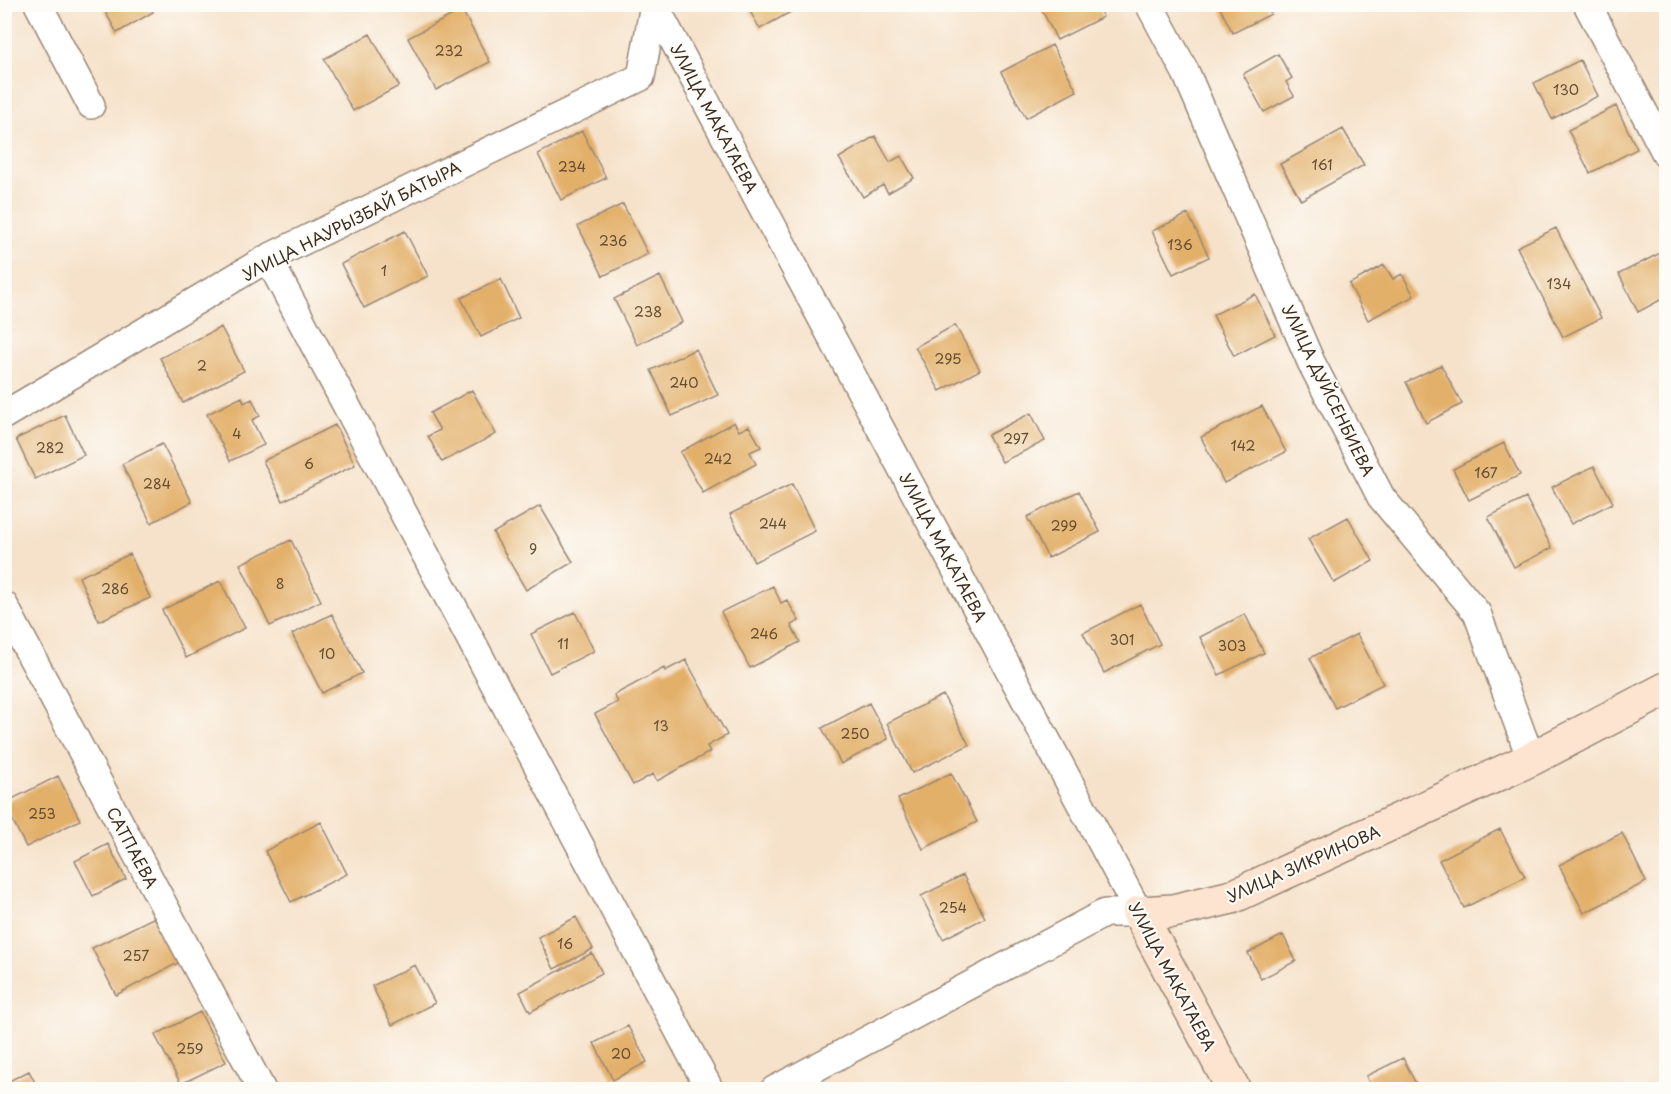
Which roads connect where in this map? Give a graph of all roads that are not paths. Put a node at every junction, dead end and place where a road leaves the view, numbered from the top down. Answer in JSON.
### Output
{"nodes":[{"id":1,"x":38,"y":4,"type":"edge"},
{"id":2,"x":654,"y":4,"type":"edge"},
{"id":3,"x":1149,"y":4,"type":"edge"},
{"id":4,"x":1587,"y":4,"type":"edge"},
{"id":5,"x":91,"y":105,"type":"dead end"},
{"id":6,"x":1666,"y":154,"type":"edge"},
{"id":7,"x":268,"y":258,"type":"junction"},
{"id":8,"x":4,"y":415,"type":"edge"},
{"id":9,"x":4,"y":605,"type":"edge"},
{"id":10,"x":1666,"y":689,"type":"edge"},
{"id":11,"x":1531,"y":759,"type":"junction"},
{"id":12,"x":1139,"y":913,"type":"junction"},
{"id":13,"x":261,"y":1089,"type":"edge"},
{"id":14,"x":710,"y":1089,"type":"edge"},
{"id":15,"x":774,"y":1089,"type":"edge"},
{"id":16,"x":1234,"y":1089,"type":"edge"}],
"edges":[{"from":1,"to":5,"type":"street"},
{"from":2,"to":7,"type":"street","name":"УЛИЦА НАУРЫЗБАЙ БАТЫРА"},
{"from":2,"to":12,"type":"street","name":"УЛИЦА МАКАТАЕВА"},
{"from":3,"to":11,"type":"street","name":"УЛИЦА ДУЙСЕНБИЕВА"},
{"from":4,"to":6,"type":"street"},
{"from":7,"to":8,"type":"street","name":"УЛИЦА НАУРЫЗБАЙ БАТЫРА"},
{"from":7,"to":14,"type":"street"},
{"from":9,"to":13,"type":"street","name":"САТПАЕВА"},
{"from":10,"to":11,"type":"street","name":"УЛИЦА ЗИКРИНОВА"},
{"from":11,"to":12,"type":"street","name":"УЛИЦА ЗИКРИНОВА"},
{"from":12,"to":15,"type":"street","name":"УЛИЦА ЗИКРИНОВА"},
{"from":12,"to":16,"type":"street","name":"УЛИЦА МАКАТАЕВА"}]}
